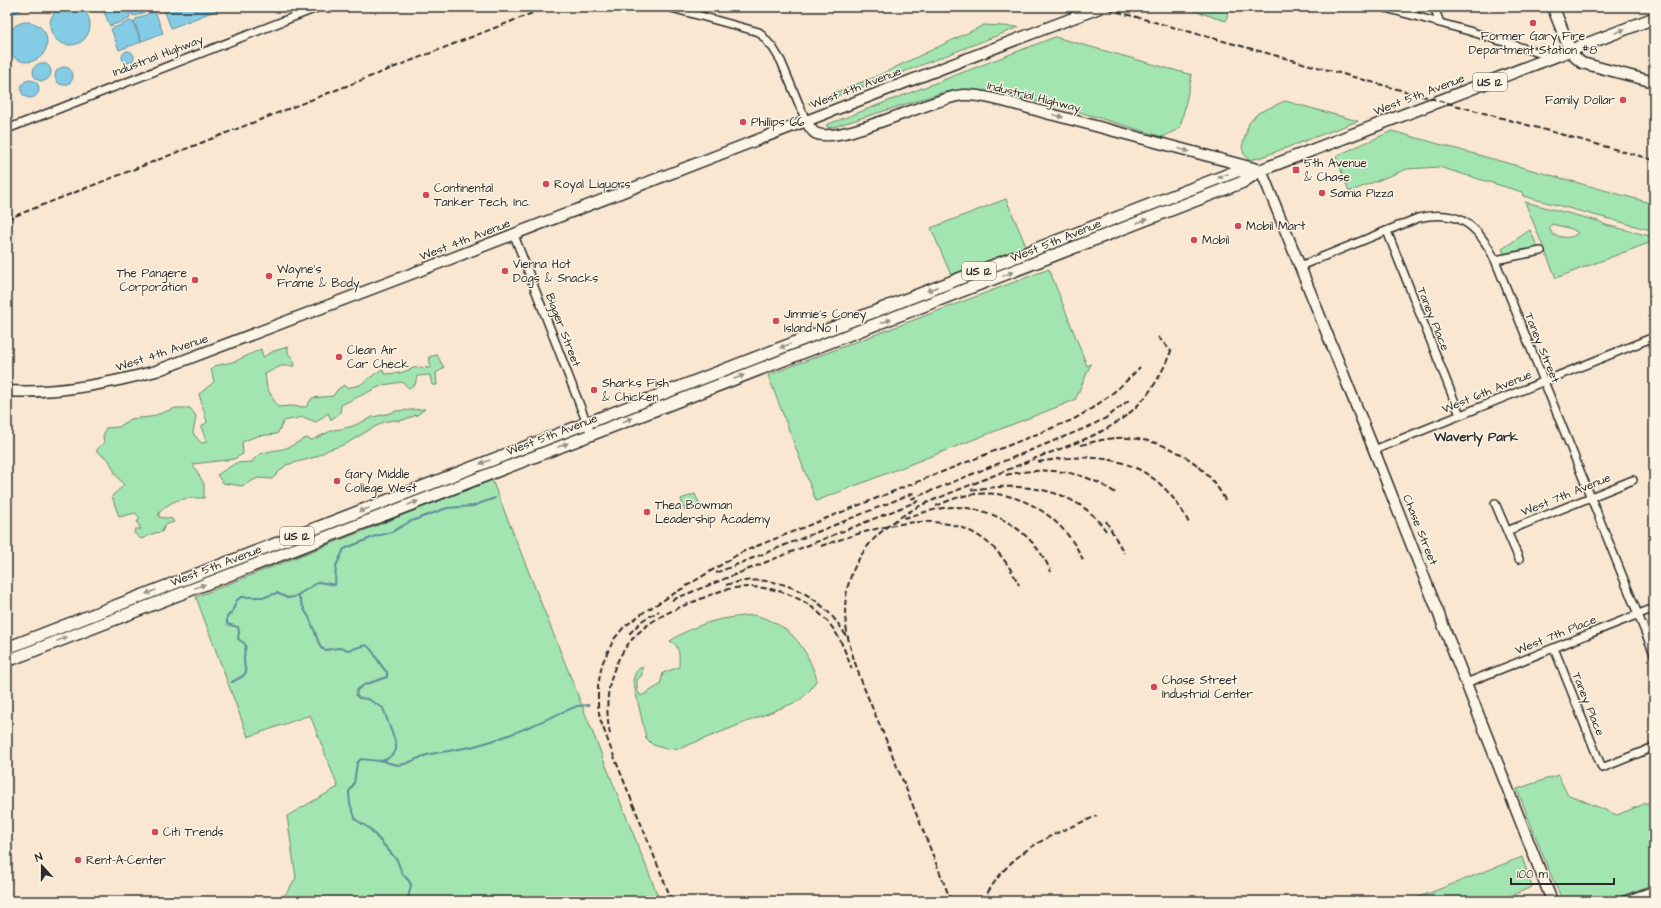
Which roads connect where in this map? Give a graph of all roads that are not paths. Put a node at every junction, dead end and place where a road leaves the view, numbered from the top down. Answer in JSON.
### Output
{"nodes":[{"id":1,"x":319,"y":7,"type":"edge"},
{"id":2,"x":668,"y":7,"type":"edge"},
{"id":3,"x":1102,"y":7,"type":"edge"},
{"id":4,"x":1382,"y":7,"type":"edge"},
{"id":5,"x":1434,"y":7,"type":"edge"},
{"id":6,"x":1553,"y":7,"type":"edge"},
{"id":7,"x":1654,"y":18,"type":"edge"},
{"id":8,"x":1440,"y":23,"type":"junction"},
{"id":9,"x":1570,"y":50,"type":"junction"},
{"id":10,"x":1552,"y":57,"type":"junction"},
{"id":11,"x":1654,"y":82,"type":"edge"},
{"id":12,"x":806,"y":121,"type":"junction"},
{"id":13,"x":7,"y":129,"type":"edge"},
{"id":14,"x":1261,"y":170,"type":"junction"},
{"id":15,"x":1114,"y":218,"type":"junction"},
{"id":16,"x":1118,"y":230,"type":"junction"},
{"id":17,"x":1387,"y":231,"type":"junction"},
{"id":18,"x":514,"y":234,"type":"junction"},
{"id":19,"x":1541,"y":251,"type":"dead end"},
{"id":20,"x":1495,"y":260,"type":"junction"},
{"id":21,"x":1300,"y":266,"type":"junction"},
{"id":22,"x":949,"y":283,"type":"junction"},
{"id":23,"x":953,"y":295,"type":"junction"},
{"id":24,"x":1654,"y":336,"type":"edge"},
{"id":25,"x":697,"y":380,"type":"junction"},
{"id":26,"x":1544,"y":380,"type":"junction"},
{"id":27,"x":7,"y":391,"type":"edge"},
{"id":28,"x":702,"y":391,"type":"junction"},
{"id":29,"x":1460,"y":415,"type":"junction"},
{"id":30,"x":586,"y":423,"type":"junction"},
{"id":31,"x":591,"y":434,"type":"junction"},
{"id":32,"x":1374,"y":450,"type":"junction"},
{"id":33,"x":1633,"y":480,"type":"dead end"},
{"id":34,"x":1591,"y":497,"type":"junction"},
{"id":35,"x":1495,"y":503,"type":"dead end"},
{"id":36,"x":1507,"y":531,"type":"junction"},
{"id":37,"x":260,"y":550,"type":"junction"},
{"id":38,"x":1519,"y":559,"type":"dead end"},
{"id":39,"x":265,"y":560,"type":"junction"},
{"id":40,"x":1654,"y":608,"type":"edge"},
{"id":41,"x":1638,"y":614,"type":"junction"},
{"id":42,"x":22,"y":642,"type":"junction"},
{"id":43,"x":7,"y":648,"type":"edge"},
{"id":44,"x":1554,"y":648,"type":"junction"},
{"id":45,"x":26,"y":654,"type":"junction"},
{"id":46,"x":1654,"y":654,"type":"edge"},
{"id":47,"x":7,"y":661,"type":"edge"},
{"id":48,"x":1466,"y":683,"type":"junction"},
{"id":49,"x":1654,"y":747,"type":"edge"},
{"id":50,"x":1654,"y":890,"type":"edge"},
{"id":51,"x":1552,"y":901,"type":"edge"},
{"id":52,"x":1623,"y":901,"type":"edge"}],
"edges":[{"from":1,"to":13,"type":"street","name":"Industrial Highway"},
{"from":2,"to":12,"type":"street"},
{"from":3,"to":12,"type":"street","name":"West 4th Avenue","bridge":true},
{"from":4,"to":8,"type":"street"},
{"from":5,"to":8,"type":"street"},
{"from":6,"to":9,"type":"main road"},
{"from":9,"to":7,"type":"main road","name":"West 5th Avenue","number":"US 12","one_way":true},
{"from":8,"to":10,"type":"street"},
{"from":9,"to":10,"type":"main road","name":"West 5th Avenue","number":"US 12"},
{"from":9,"to":11,"type":"street"},
{"from":10,"to":14,"type":"main road","name":"West 5th Avenue","number":"US 12"},
{"from":12,"to":14,"type":"street","name":"Industrial Highway","one_way":true},
{"from":12,"to":18,"type":"street","name":"West 4th Avenue"},
{"from":14,"to":15,"type":"main road","name":"West 5th Avenue","number":"US 12","one_way":true},
{"from":16,"to":14,"type":"main road","name":"West 5th Avenue","number":"US 12","one_way":true},
{"from":14,"to":21,"type":"street","name":"Chase Street"},
{"from":15,"to":16,"type":"main road"},
{"from":15,"to":22,"type":"main road","name":"West 5th Avenue","number":"US 12"},
{"from":23,"to":16,"type":"main road","name":"West 5th Avenue","number":"US 12","one_way":true},
{"from":17,"to":20,"type":"street","name":"Taney Street"},
{"from":17,"to":21,"type":"street","name":"Taney Street"},
{"from":17,"to":29,"type":"street","name":"Taney Place"},
{"from":18,"to":27,"type":"street","name":"West 4th Avenue"},
{"from":18,"to":30,"type":"street","name":"Bigger Street"},
{"from":19,"to":20,"type":"street"},
{"from":20,"to":26,"type":"street","name":"Taney Street"},
{"from":21,"to":32,"type":"street","name":"Chase Street"},
{"from":22,"to":23,"type":"main road"},
{"from":22,"to":25,"type":"main road","name":"West 5th Avenue","number":"US 12","one_way":true},
{"from":28,"to":23,"type":"main road","name":"West 5th Avenue","number":"US 12","one_way":true},
{"from":24,"to":26,"type":"street","name":"West 6th Avenue"},
{"from":25,"to":28,"type":"main road"},
{"from":25,"to":30,"type":"main road","name":"West 5th Avenue","number":"US 12"},
{"from":26,"to":29,"type":"street","name":"West 6th Avenue"},
{"from":26,"to":34,"type":"street","name":"Taney Street"},
{"from":31,"to":28,"type":"main road","name":"West 5th Avenue","number":"US 12","one_way":true},
{"from":29,"to":32,"type":"street","name":"West 6th Avenue"},
{"from":30,"to":31,"type":"street","name":"Bigger Street"},
{"from":30,"to":37,"type":"main road","name":"West 5th Avenue","number":"US 12","one_way":true},
{"from":39,"to":31,"type":"main road","name":"West 5th Avenue","number":"US 12","one_way":true},
{"from":32,"to":48,"type":"street","name":"Chase Street"},
{"from":33,"to":34,"type":"street","name":"West 7th Avenue"},
{"from":34,"to":36,"type":"street","name":"West 7th Avenue"},
{"from":34,"to":41,"type":"street","name":"Taney Street"},
{"from":35,"to":36,"type":"street"},
{"from":36,"to":38,"type":"street"},
{"from":37,"to":39,"type":"main road"},
{"from":37,"to":42,"type":"main road","name":"West 5th Avenue","number":"US 12","one_way":true},
{"from":45,"to":39,"type":"main road","name":"West 5th Avenue","number":"US 12","one_way":true},
{"from":40,"to":41,"type":"street","name":"West 7th Place"},
{"from":41,"to":44,"type":"street","name":"West 7th Place"},
{"from":41,"to":46,"type":"street","name":"Taney Street"},
{"from":42,"to":43,"type":"main road","name":"West 5th Avenue","number":"US 12"},
{"from":42,"to":45,"type":"main road"},
{"from":44,"to":48,"type":"street","name":"West 7th Place"},
{"from":44,"to":49,"type":"street","name":"Taney Place"},
{"from":45,"to":47,"type":"main road","name":"West 5th Avenue","number":"US 12"},
{"from":48,"to":51,"type":"street","name":"Chase Street"},
{"from":50,"to":52,"type":"street"}]}
